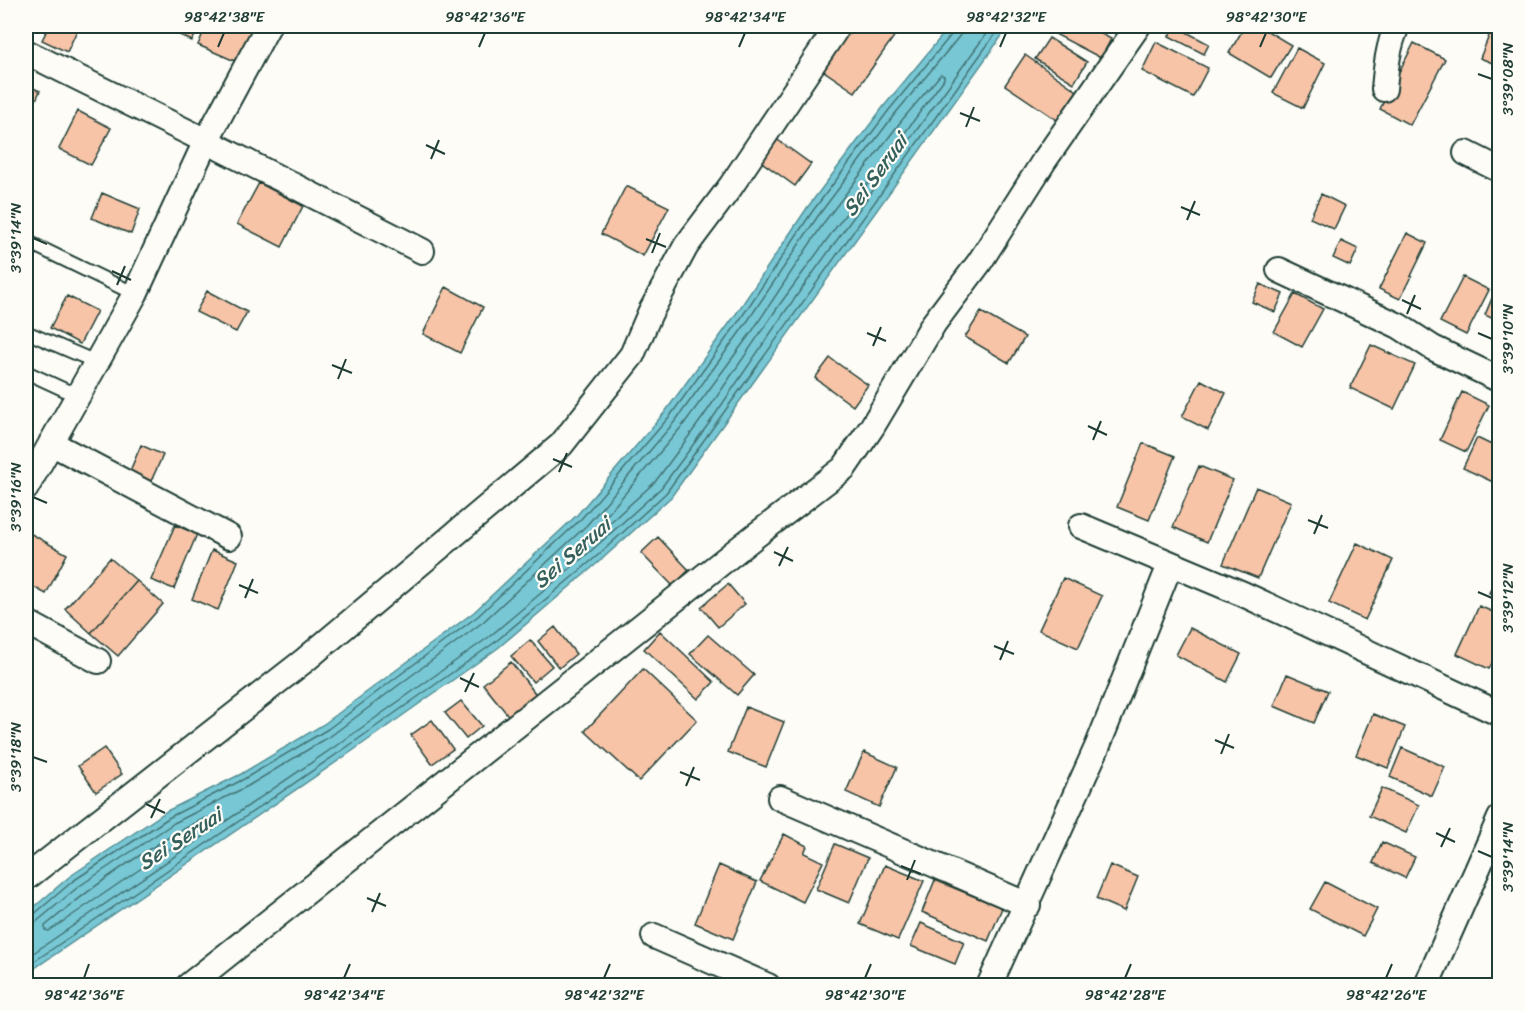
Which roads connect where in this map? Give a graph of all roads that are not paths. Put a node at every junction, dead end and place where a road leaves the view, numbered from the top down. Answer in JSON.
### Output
{"nodes":[{"id":1,"x":268,"y":26,"type":"edge"},
{"id":2,"x":838,"y":26,"type":"edge"},
{"id":3,"x":1138,"y":26,"type":"edge"},
{"id":4,"x":1397,"y":26,"type":"edge"},
{"id":5,"x":26,"y":52,"type":"edge"},
{"id":6,"x":1384,"y":88,"type":"dead end"},
{"id":7,"x":206,"y":141,"type":"junction"},
{"id":8,"x":1466,"y":153,"type":"dead end"},
{"id":9,"x":1500,"y":170,"type":"edge"},
{"id":10,"x":26,"y":241,"type":"edge"},
{"id":11,"x":422,"y":251,"type":"dead end"},
{"id":12,"x":1279,"y":270,"type":"dead end"},
{"id":13,"x":135,"y":294,"type":"junction"},
{"id":14,"x":26,"y":332,"type":"edge"},
{"id":15,"x":96,"y":362,"type":"junction"},
{"id":16,"x":26,"y":372,"type":"edge"},
{"id":17,"x":1500,"y":380,"type":"edge"},
{"id":18,"x":78,"y":396,"type":"junction"},
{"id":19,"x":51,"y":443,"type":"junction"},
{"id":20,"x":26,"y":488,"type":"edge"},
{"id":21,"x":1081,"y":526,"type":"dead end"},
{"id":22,"x":229,"y":537,"type":"dead end"},
{"id":23,"x":1170,"y":565,"type":"junction"},
{"id":24,"x":26,"y":622,"type":"edge"},
{"id":25,"x":98,"y":661,"type":"dead end"},
{"id":26,"x":1500,"y":714,"type":"edge"},
{"id":27,"x":780,"y":798,"type":"dead end"},
{"id":28,"x":1500,"y":818,"type":"edge"},
{"id":29,"x":26,"y":878,"type":"edge"},
{"id":30,"x":1028,"y":905,"type":"junction"},
{"id":31,"x":654,"y":936,"type":"dead end"},
{"id":32,"x":188,"y":986,"type":"edge"},
{"id":33,"x":768,"y":986,"type":"edge"},
{"id":34,"x":989,"y":986,"type":"edge"},
{"id":35,"x":1426,"y":986,"type":"edge"}],
"edges":[{"from":1,"to":7,"type":"street"},
{"from":2,"to":29,"type":"street"},
{"from":3,"to":32,"type":"street"},
{"from":4,"to":6,"type":"street"},
{"from":5,"to":7,"type":"street"},
{"from":7,"to":11,"type":"street"},
{"from":7,"to":13,"type":"street"},
{"from":8,"to":9,"type":"street"},
{"from":10,"to":13,"type":"lane"},
{"from":12,"to":17,"type":"street"},
{"from":13,"to":15,"type":"street"},
{"from":14,"to":15,"type":"lane"},
{"from":15,"to":18,"type":"street"},
{"from":16,"to":18,"type":"lane"},
{"from":18,"to":19,"type":"street"},
{"from":19,"to":20,"type":"street"},
{"from":19,"to":22,"type":"street"},
{"from":21,"to":23,"type":"street"},
{"from":23,"to":26,"type":"street"},
{"from":23,"to":30,"type":"street"},
{"from":24,"to":25,"type":"street"},
{"from":27,"to":30,"type":"street"},
{"from":28,"to":35,"type":"street"},
{"from":30,"to":34,"type":"street"},
{"from":31,"to":33,"type":"street"}]}
